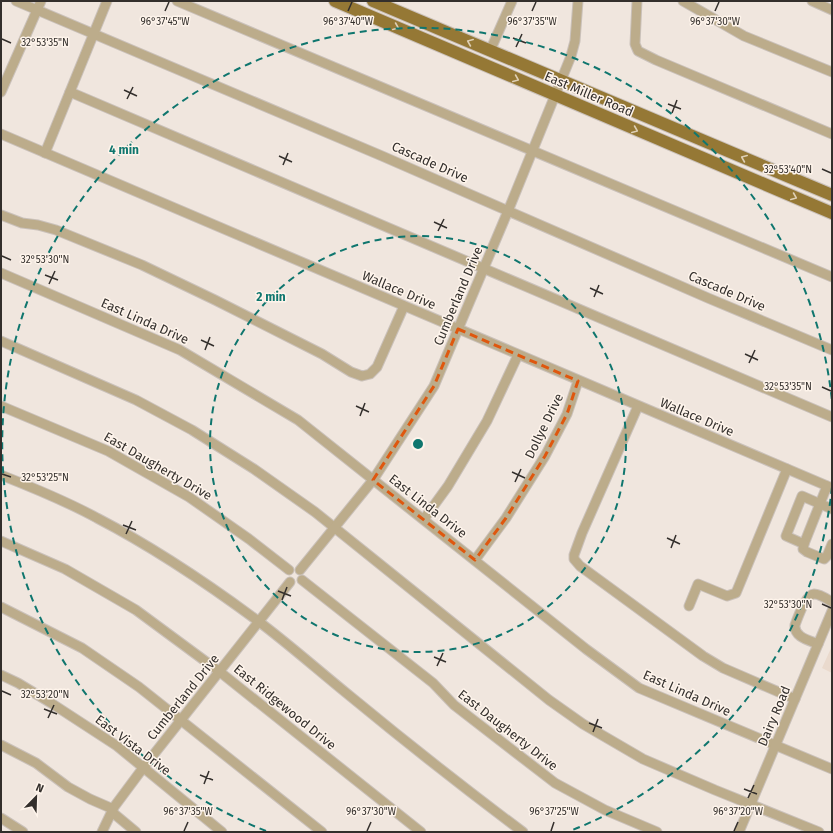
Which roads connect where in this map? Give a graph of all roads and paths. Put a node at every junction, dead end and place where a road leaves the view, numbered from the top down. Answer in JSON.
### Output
{"nodes":[{"id":1,"x":16,"y":1,"type":"edge"},
{"id":2,"x":107,"y":1,"type":"edge"},
{"id":3,"x":177,"y":1,"type":"edge"},
{"id":4,"x":335,"y":1,"type":"edge"},
{"id":5,"x":374,"y":1,"type":"edge"},
{"id":6,"x":512,"y":1,"type":"edge"},
{"id":7,"x":578,"y":1,"type":"edge"},
{"id":8,"x":637,"y":1,"type":"edge"},
{"id":9,"x":683,"y":1,"type":"edge"},
{"id":10,"x":812,"y":1,"type":"edge"},
{"id":11,"x":349,"y":4,"type":"edge"},
{"id":12,"x":39,"y":5,"type":"edge"},
{"id":13,"x":832,"y":10,"type":"edge"},
{"id":14,"x":94,"y":34,"type":"junction"},
{"id":15,"x":490,"y":51,"type":"junction"},
{"id":16,"x":832,"y":72,"type":"edge"},
{"id":17,"x":561,"y":81,"type":"junction"},
{"id":18,"x":1,"y":92,"type":"edge"},
{"id":19,"x":70,"y":92,"type":"junction"},
{"id":20,"x":555,"y":95,"type":"junction"},
{"id":21,"x":1,"y":134,"type":"edge"},
{"id":22,"x":832,"y":134,"type":"edge"},
{"id":23,"x":533,"y":150,"type":"junction"},
{"id":24,"x":44,"y":153,"type":"junction"},
{"id":25,"x":780,"y":173,"type":"junction"},
{"id":26,"x":773,"y":188,"type":"junction"},
{"id":27,"x":832,"y":195,"type":"edge"},
{"id":28,"x":508,"y":211,"type":"junction"},
{"id":29,"x":832,"y":213,"type":"edge"},
{"id":30,"x":1,"y":215,"type":"edge"},
{"id":31,"x":484,"y":268,"type":"junction"},
{"id":32,"x":1,"y":272,"type":"edge"},
{"id":33,"x":832,"y":277,"type":"edge"},
{"id":34,"x":404,"y":306,"type":"junction"},
{"id":35,"x":458,"y":329,"type":"junction"},
{"id":36,"x":1,"y":341,"type":"edge"},
{"id":37,"x":832,"y":350,"type":"edge"},
{"id":38,"x":518,"y":355,"type":"junction"},
{"id":39,"x":578,"y":381,"type":"junction"},
{"id":40,"x":1,"y":406,"type":"edge"},
{"id":41,"x":638,"y":406,"type":"junction"},
{"id":42,"x":832,"y":417,"type":"edge"},
{"id":43,"x":787,"y":469,"type":"junction"},
{"id":44,"x":1,"y":475,"type":"edge"},
{"id":45,"x":373,"y":480,"type":"junction"},
{"id":46,"x":830,"y":487,"type":"edge"},
{"id":47,"x":820,"y":504,"type":"junction"},
{"id":48,"x":832,"y":509,"type":"edge"},
{"id":49,"x":424,"y":519,"type":"junction"},
{"id":50,"x":334,"y":528,"type":"junction"},
{"id":51,"x":1,"y":541,"type":"edge"},
{"id":52,"x":804,"y":544,"type":"junction"},
{"id":53,"x":831,"y":548,"type":"edge"},
{"id":54,"x":475,"y":560,"type":"junction"},
{"id":55,"x":289,"y":570,"type":"junction"},
{"id":56,"x":300,"y":570,"type":"junction"},
{"id":57,"x":302,"y":580,"type":"junction"},
{"id":58,"x":290,"y":582,"type":"junction"},
{"id":59,"x":832,"y":602,"type":"edge"},
{"id":60,"x":689,"y":606,"type":"dead end"},
{"id":61,"x":1,"y":607,"type":"edge"},
{"id":62,"x":832,"y":611,"type":"edge"},
{"id":63,"x":259,"y":622,"type":"junction"},
{"id":64,"x":818,"y":644,"type":"junction"},
{"id":65,"x":220,"y":672,"type":"junction"},
{"id":66,"x":1,"y":676,"type":"edge"},
{"id":67,"x":795,"y":699,"type":"junction"},
{"id":68,"x":182,"y":720,"type":"junction"},
{"id":69,"x":1,"y":745,"type":"edge"},
{"id":70,"x":775,"y":746,"type":"junction"},
{"id":71,"x":143,"y":768,"type":"junction"},
{"id":72,"x":832,"y":769,"type":"edge"},
{"id":73,"x":751,"y":804,"type":"junction"},
{"id":74,"x":112,"y":810,"type":"junction"},
{"id":75,"x":1,"y":818,"type":"edge"},
{"id":76,"x":23,"y":832,"type":"edge"},
{"id":77,"x":102,"y":832,"type":"edge"},
{"id":78,"x":136,"y":832,"type":"edge"},
{"id":79,"x":222,"y":832,"type":"edge"},
{"id":80,"x":322,"y":832,"type":"edge"},
{"id":81,"x":421,"y":832,"type":"edge"},
{"id":82,"x":523,"y":832,"type":"edge"},
{"id":83,"x":657,"y":832,"type":"edge"},
{"id":84,"x":740,"y":832,"type":"edge"},
{"id":85,"x":819,"y":832,"type":"edge"}],
"edges":[{"from":1,"to":12,"type":"street","name":"Cascade Drive"},
{"from":2,"to":14,"type":"street"},
{"from":3,"to":23,"type":"street"},
{"from":4,"to":11,"type":"main road","name":"East Miller Road"},
{"from":15,"to":5,"type":"main road","name":"East Miller Road","one_way":true},
{"from":6,"to":15,"type":"street"},
{"from":7,"to":17,"type":"street","name":"Cumberland Drive"},
{"from":8,"to":22,"type":"street"},
{"from":9,"to":16,"type":"street"},
{"from":10,"to":13,"type":"street"},
{"from":11,"to":20,"type":"main road","name":"East Miller Road","one_way":true},
{"from":12,"to":14,"type":"street","name":"Cascade Drive"},
{"from":12,"to":18,"type":"street"},
{"from":14,"to":19,"type":"street"},
{"from":14,"to":28,"type":"street","name":"Cascade Drive"},
{"from":15,"to":17,"type":"main road","name":"East Miller Road"},
{"from":17,"to":20,"type":"street","name":"Cumberland Drive"},
{"from":25,"to":17,"type":"main road","name":"East Miller Road","one_way":true},
{"from":19,"to":24,"type":"street"},
{"from":19,"to":31,"type":"street"},
{"from":20,"to":23,"type":"street","name":"Cumberland Drive"},
{"from":20,"to":26,"type":"main road","name":"East Miller Road","one_way":true},
{"from":21,"to":24,"type":"street","name":"Wallace Drive"},
{"from":23,"to":28,"type":"street","name":"Cumberland Drive"},
{"from":23,"to":33,"type":"street"},
{"from":24,"to":34,"type":"street","name":"Wallace Drive"},
{"from":25,"to":26,"type":"main road"},
{"from":25,"to":27,"type":"main road","name":"East Miller Road"},
{"from":26,"to":29,"type":"main road","name":"East Miller Road","one_way":true},
{"from":28,"to":31,"type":"street","name":"Cumberland Drive"},
{"from":28,"to":37,"type":"street","name":"Cascade Drive"},
{"from":30,"to":34,"type":"street"},
{"from":31,"to":35,"type":"street","name":"Cumberland Drive"},
{"from":31,"to":42,"type":"street"},
{"from":32,"to":45,"type":"street","name":"East Linda Drive"},
{"from":34,"to":35,"type":"street","name":"Wallace Drive"},
{"from":35,"to":38,"type":"street","name":"Wallace Drive"},
{"from":35,"to":45,"type":"street","name":"Cumberland Drive"},
{"from":36,"to":50,"type":"street"},
{"from":38,"to":39,"type":"street","name":"Wallace Drive"},
{"from":38,"to":49,"type":"street"},
{"from":39,"to":41,"type":"street","name":"Wallace Drive"},
{"from":39,"to":54,"type":"street","name":"Dollye Drive"},
{"from":40,"to":55,"type":"street","name":"East Daugherty Drive"},
{"from":41,"to":43,"type":"street","name":"Wallace Drive"},
{"from":41,"to":67,"type":"street"},
{"from":43,"to":46,"type":"street","name":"Wallace Drive"},
{"from":43,"to":60,"type":"street"},
{"from":44,"to":63,"type":"street"},
{"from":45,"to":49,"type":"street","name":"East Linda Drive"},
{"from":45,"to":50,"type":"street","name":"Cumberland Drive"},
{"from":46,"to":47,"type":"street"},
{"from":47,"to":48,"type":"street"},
{"from":47,"to":52,"type":"street"},
{"from":47,"to":52,"type":"street"},
{"from":49,"to":54,"type":"street","name":"East Linda Drive"},
{"from":50,"to":56,"type":"street","name":"Cumberland Drive"},
{"from":50,"to":73,"type":"street"},
{"from":51,"to":65,"type":"street","name":"East Ridgewood Drive"},
{"from":52,"to":53,"type":"street"},
{"from":54,"to":70,"type":"street","name":"East Linda Drive"},
{"from":55,"to":56,"type":"street"},
{"from":55,"to":58,"type":"street"},
{"from":56,"to":57,"type":"street"},
{"from":57,"to":58,"type":"street"},
{"from":57,"to":83,"type":"street","name":"East Daugherty Drive"},
{"from":58,"to":63,"type":"street","name":"Cumberland Drive"},
{"from":59,"to":64,"type":"street"},
{"from":61,"to":68,"type":"street"},
{"from":62,"to":64,"type":"street","name":"Dairy Road"},
{"from":63,"to":65,"type":"street","name":"Cumberland Drive"},
{"from":63,"to":82,"type":"street"},
{"from":64,"to":67,"type":"street","name":"Dairy Road"},
{"from":65,"to":68,"type":"street","name":"Cumberland Drive"},
{"from":65,"to":81,"type":"street","name":"East Ridgewood Drive"},
{"from":66,"to":71,"type":"street","name":"East Vista Drive"},
{"from":67,"to":70,"type":"street","name":"Dairy Road"},
{"from":68,"to":71,"type":"street","name":"Cumberland Drive"},
{"from":68,"to":80,"type":"street"},
{"from":69,"to":74,"type":"street"},
{"from":70,"to":72,"type":"street","name":"East Linda Drive"},
{"from":70,"to":73,"type":"street","name":"Dairy Road"},
{"from":71,"to":74,"type":"street","name":"Cumberland Drive"},
{"from":71,"to":79,"type":"street","name":"East Vista Drive"},
{"from":73,"to":84,"type":"street","name":"Dairy Road"},
{"from":73,"to":85,"type":"street"},
{"from":74,"to":77,"type":"street","name":"Cumberland Drive"},
{"from":74,"to":78,"type":"street"},
{"from":75,"to":76,"type":"street"}]}
